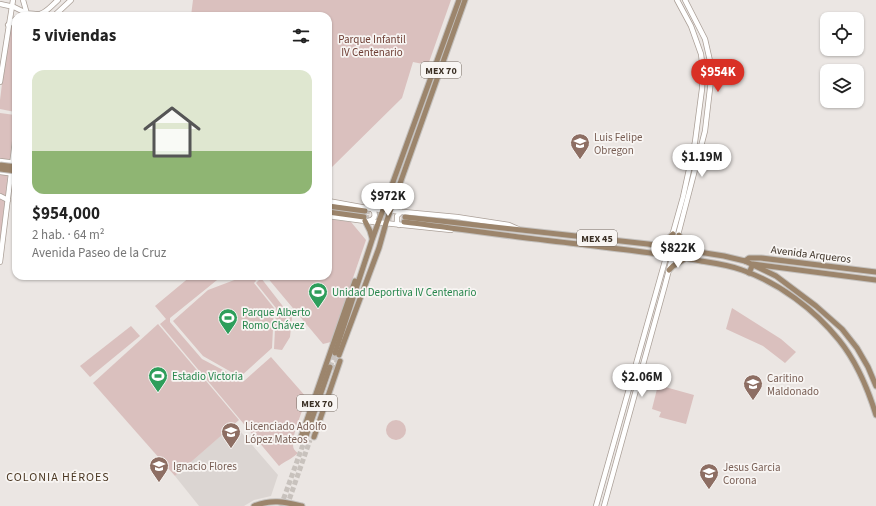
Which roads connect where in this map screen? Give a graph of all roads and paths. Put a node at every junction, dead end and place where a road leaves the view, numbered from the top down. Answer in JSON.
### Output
{"nodes":[{"id":1,"x":13,"y":0,"type":"edge"},
{"id":2,"x":22,"y":0,"type":"edge"},
{"id":3,"x":58,"y":0,"type":"edge"},
{"id":4,"x":71,"y":0,"type":"edge"},
{"id":5,"x":459,"y":0,"type":"edge"},
{"id":6,"x":465,"y":0,"type":"edge"},
{"id":7,"x":677,"y":0,"type":"edge"},
{"id":8,"x":685,"y":0,"type":"edge"},
{"id":9,"x":0,"y":4,"type":"edge"},
{"id":10,"x":12,"y":6,"type":"junction"},
{"id":11,"x":23,"y":12,"type":"edge"},
{"id":12,"x":26,"y":12,"type":"edge"},
{"id":13,"x":43,"y":12,"type":"edge"},
{"id":14,"x":58,"y":12,"type":"edge"},
{"id":15,"x":12,"y":23,"type":"edge"},
{"id":16,"x":8,"y":26,"type":"junction"},
{"id":17,"x":0,"y":82,"type":"edge"},
{"id":18,"x":0,"y":161,"type":"edge"},
{"id":19,"x":12,"y":163,"type":"edge"},
{"id":20,"x":0,"y":165,"type":"edge"},
{"id":21,"x":12,"y":166,"type":"edge"},
{"id":22,"x":0,"y":171,"type":"edge"},
{"id":23,"x":12,"y":173,"type":"edge"},
{"id":24,"x":12,"y":182,"type":"edge"},
{"id":25,"x":0,"y":196,"type":"edge"},
{"id":26,"x":8,"y":200,"type":"junction"},
{"id":27,"x":332,"y":202,"type":"edge"},
{"id":28,"x":332,"y":207,"type":"edge"},
{"id":29,"x":372,"y":209,"type":"junction"},
{"id":30,"x":383,"y":210,"type":"junction"},
{"id":31,"x":390,"y":211,"type":"junction"},
{"id":32,"x":401,"y":212,"type":"junction"},
{"id":33,"x":332,"y":213,"type":"edge"},
{"id":34,"x":332,"y":216,"type":"edge"},
{"id":35,"x":366,"y":218,"type":"junction"},
{"id":36,"x":403,"y":221,"type":"junction"},
{"id":37,"x":378,"y":222,"type":"junction"},
{"id":38,"x":386,"y":223,"type":"junction"},
{"id":39,"x":520,"y":229,"type":"junction"},
{"id":40,"x":672,"y":234,"type":"junction"},
{"id":41,"x":679,"y":235,"type":"junction"},
{"id":42,"x":372,"y":240,"type":"junction"},
{"id":43,"x":654,"y":245,"type":"junction"},
{"id":44,"x":669,"y":247,"type":"junction"},
{"id":45,"x":675,"y":248,"type":"junction"},
{"id":46,"x":692,"y":251,"type":"junction"},
{"id":47,"x":670,"y":255,"type":"junction"},
{"id":48,"x":687,"y":258,"type":"junction"},
{"id":49,"x":366,"y":259,"type":"junction"},
{"id":50,"x":745,"y":261,"type":"junction"},
{"id":51,"x":0,"y":262,"type":"edge"},
{"id":52,"x":753,"y":264,"type":"junction"},
{"id":53,"x":741,"y":269,"type":"junction"},
{"id":54,"x":669,"y":270,"type":"junction"},
{"id":55,"x":876,"y":272,"type":"edge"},
{"id":56,"x":749,"y":273,"type":"junction"},
{"id":57,"x":876,"y":280,"type":"edge"},
{"id":58,"x":338,"y":356,"type":"junction"},
{"id":59,"x":334,"y":368,"type":"junction"},
{"id":60,"x":876,"y":386,"type":"edge"},
{"id":61,"x":876,"y":416,"type":"edge"},
{"id":62,"x":308,"y":438,"type":"junction"},
{"id":63,"x":254,"y":506,"type":"edge"},
{"id":64,"x":302,"y":506,"type":"edge"},
{"id":65,"x":596,"y":506,"type":"edge"},
{"id":66,"x":604,"y":506,"type":"edge"}],
"edges":[{"from":1,"to":10,"type":"main road"},
{"from":2,"to":12,"type":"main road"},
{"from":3,"to":13,"type":"main road"},
{"from":4,"to":14,"type":"main road"},
{"from":5,"to":30,"type":"main road","number":"MEX 70"},
{"from":6,"to":31,"type":"main road","number":"MEX 70"},
{"from":7,"to":40,"type":"main road"},
{"from":8,"to":41,"type":"main road"},
{"from":9,"to":10,"type":"main road"},
{"from":10,"to":11,"type":"main road"},
{"from":10,"to":16,"type":"main road"},
{"from":15,"to":16,"type":"main road"},
{"from":16,"to":17,"type":"main road"},
{"from":18,"to":19,"type":"main road"},
{"from":20,"to":21,"type":"main road","bridge":true},
{"from":22,"to":23,"type":"main road","bridge":true},
{"from":24,"to":26,"type":"main road"},
{"from":25,"to":26,"type":"main road"},
{"from":26,"to":51,"type":"main road"},
{"from":27,"to":29,"type":"main road"},
{"from":28,"to":35,"type":"main road"},
{"from":29,"to":30,"type":"main road"},
{"from":29,"to":35,"type":"main road"},
{"from":30,"to":31,"type":"main road"},
{"from":30,"to":37,"type":"main road","number":"MEX 70"},
{"from":31,"to":32,"type":"main road"},
{"from":31,"to":38,"type":"main road","number":"MEX 70"},
{"from":32,"to":36,"type":"main road"},
{"from":32,"to":39,"type":"main road"},
{"from":33,"to":35,"type":"main road"},
{"from":34,"to":35,"type":"main road"},
{"from":35,"to":37,"type":"main road"},
{"from":35,"to":42,"type":"main road"},
{"from":36,"to":38,"type":"main road"},
{"from":36,"to":39,"type":"main road","number":"MEX 45"},
{"from":36,"to":47,"type":"main road","number":"MEX 45"},
{"from":37,"to":38,"type":"main road"},
{"from":37,"to":42,"type":"main road","number":"MEX 70"},
{"from":38,"to":58,"type":"main road","number":"MEX 70"},
{"from":39,"to":43,"type":"main road","number":"MEX 45"},
{"from":40,"to":43,"type":"main road"},
{"from":40,"to":44,"type":"main road"},
{"from":41,"to":45,"type":"main road"},
{"from":41,"to":46,"type":"main road"},
{"from":42,"to":49,"type":"main road","number":"MEX 70"},
{"from":43,"to":44,"type":"main road","number":"MEX 45"},
{"from":44,"to":45,"type":"main road","number":"MEX 45"},
{"from":44,"to":47,"type":"main road"},
{"from":45,"to":46,"type":"main road","number":"MEX 45"},
{"from":45,"to":47,"type":"main road"},
{"from":46,"to":50,"type":"main road","number":"MEX 45"},
{"from":47,"to":48,"type":"main road","number":"MEX 45"},
{"from":47,"to":54,"type":"main road"},
{"from":47,"to":65,"type":"main road"},
{"from":48,"to":53,"type":"main road","number":"MEX 45"},
{"from":48,"to":54,"type":"main road"},
{"from":49,"to":58,"type":"main road","number":"MEX 70"},
{"from":49,"to":62,"type":"main road"},
{"from":50,"to":52,"type":"main road","number":"MEX 45"},
{"from":50,"to":53,"type":"main road"},
{"from":50,"to":55,"type":"main road","name":"Avenida Arqueros"},
{"from":52,"to":56,"type":"main road"},
{"from":52,"to":57,"type":"main road","name":"Avenida Arqueros"},
{"from":52,"to":60,"type":"main road","number":"MEX 45"},
{"from":53,"to":56,"type":"main road","number":"MEX 45"},
{"from":54,"to":66,"type":"main road"},
{"from":56,"to":61,"type":"main road","number":"MEX 45"},
{"from":58,"to":59,"type":"main road"},
{"from":59,"to":62,"type":"main road"},
{"from":59,"to":62,"type":"main road","number":"MEX 70"},
{"from":63,"to":64,"type":"main road"}]}
